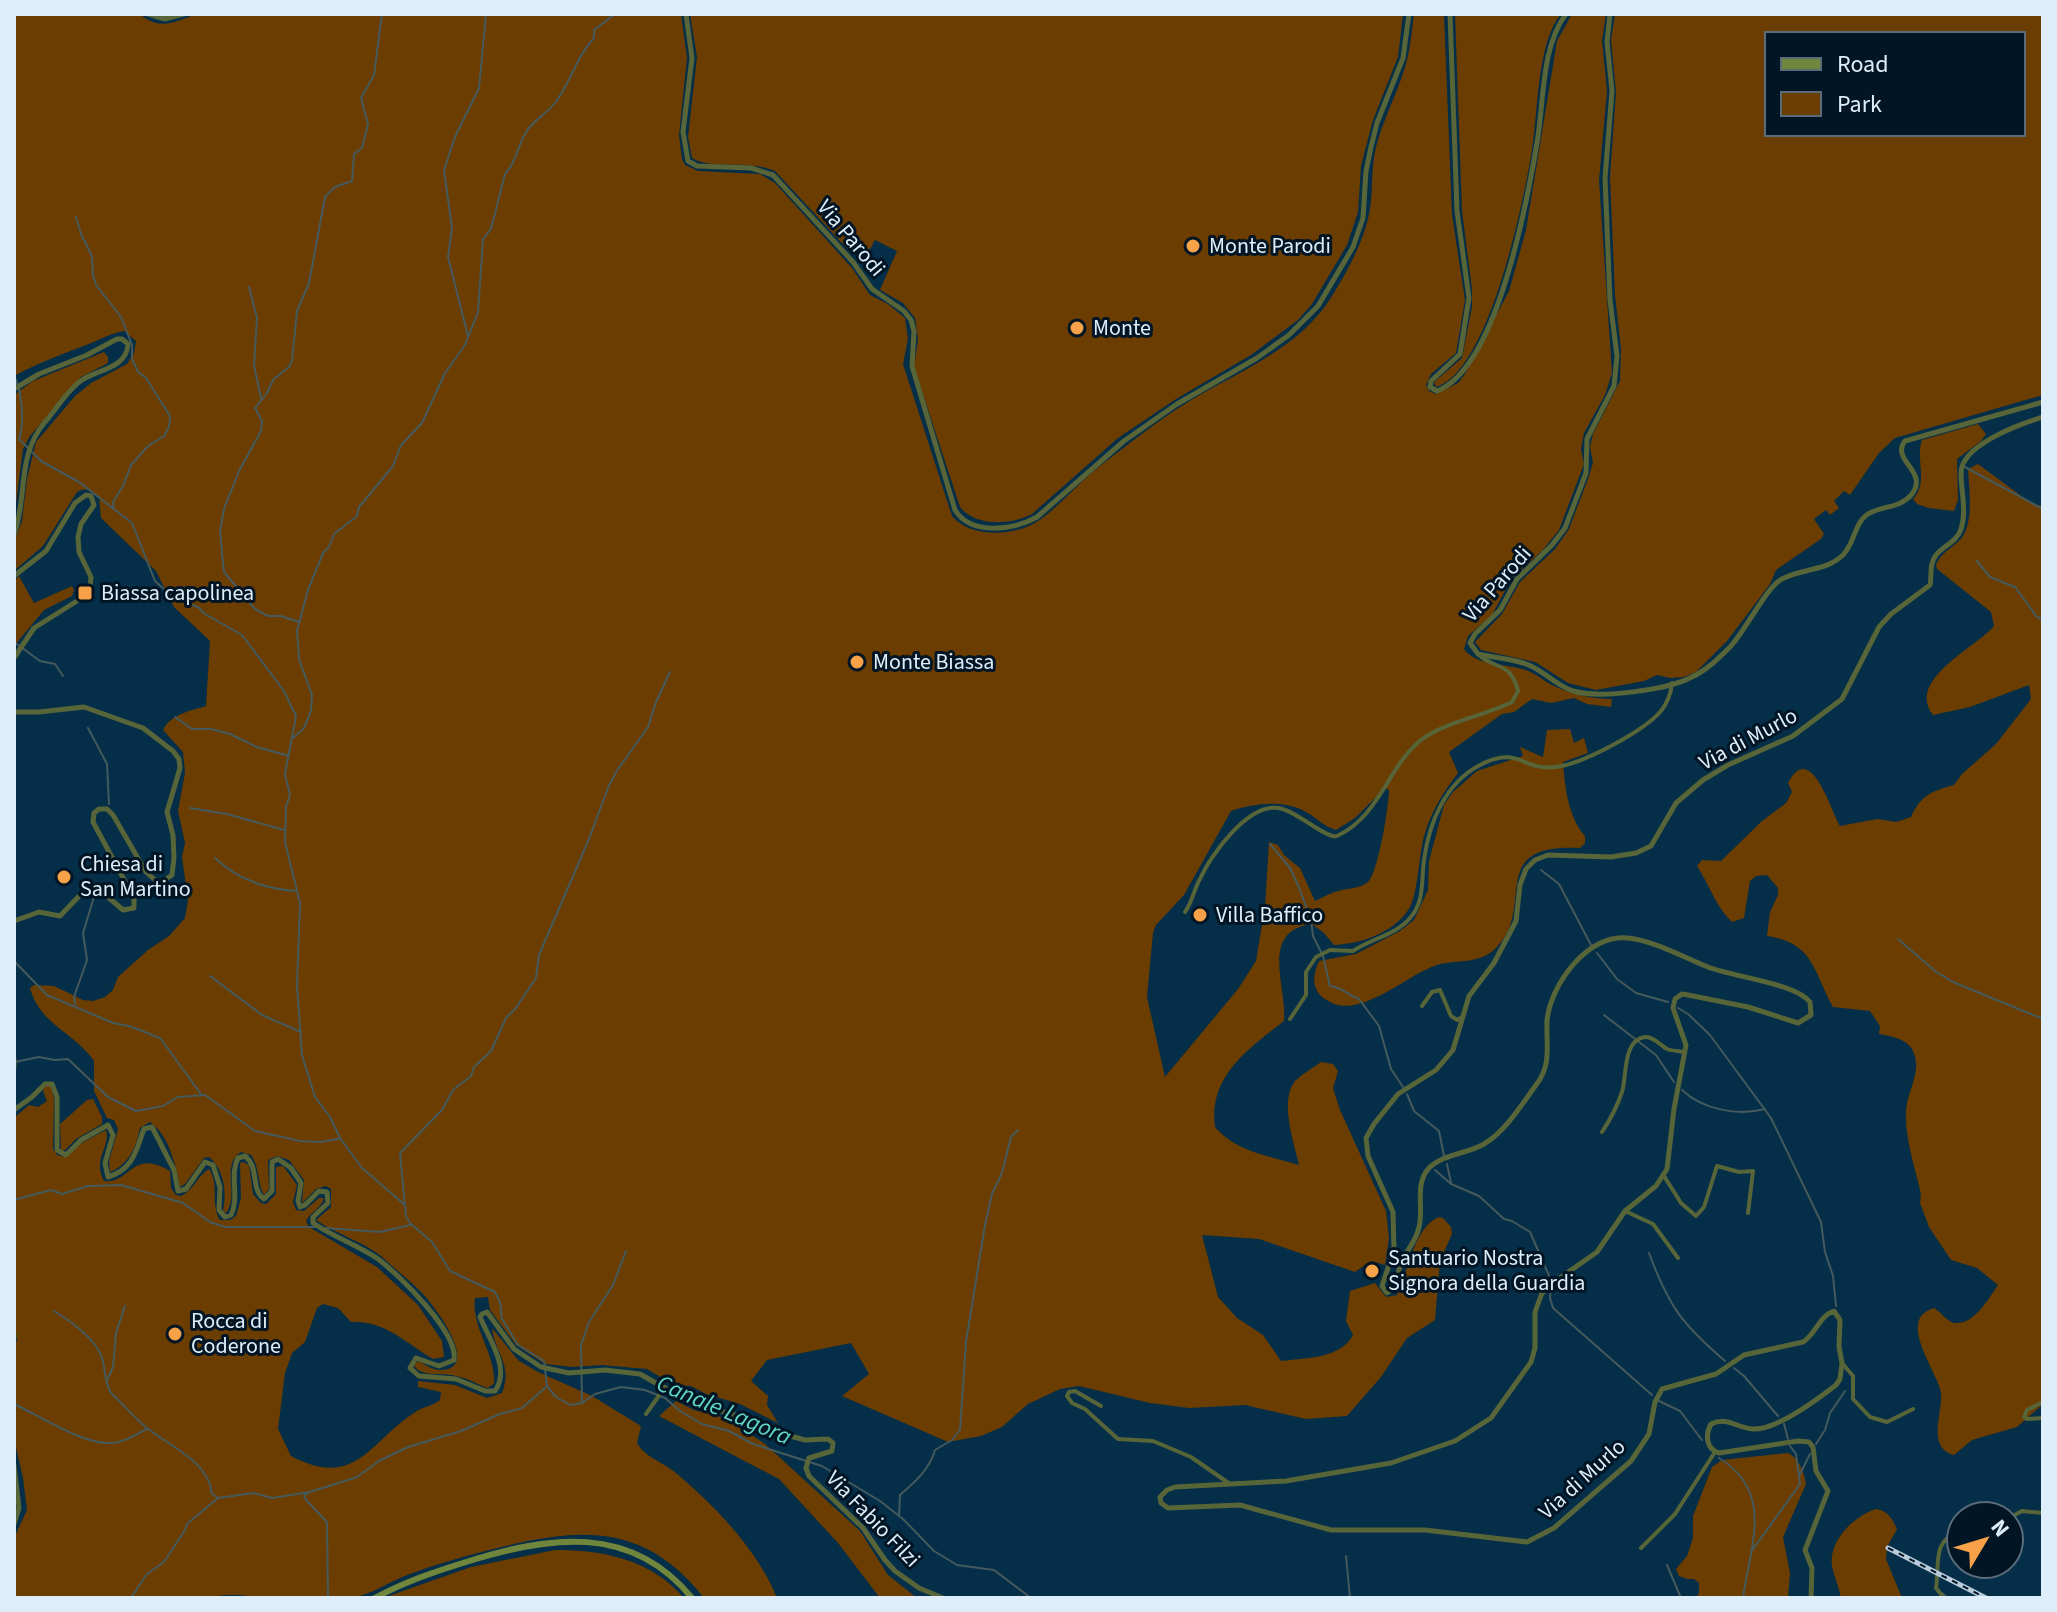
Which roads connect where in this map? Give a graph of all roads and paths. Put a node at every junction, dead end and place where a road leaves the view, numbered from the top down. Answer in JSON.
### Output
{"nodes":[{"id":1,"x":148,"y":14,"type":"edge"},
{"id":2,"x":184,"y":14,"type":"edge"},
{"id":3,"x":686,"y":14,"type":"edge"},
{"id":4,"x":1409,"y":14,"type":"edge"},
{"id":5,"x":1450,"y":14,"type":"edge"},
{"id":6,"x":1566,"y":14,"type":"edge"},
{"id":7,"x":1610,"y":14,"type":"edge"},
{"id":8,"x":14,"y":389,"type":"edge"},
{"id":9,"x":2043,"y":402,"type":"edge"},
{"id":10,"x":2043,"y":417,"type":"edge"},
{"id":11,"x":14,"y":535,"type":"edge"},
{"id":12,"x":14,"y":576,"type":"edge"},
{"id":13,"x":1478,"y":654,"type":"junction"},
{"id":14,"x":14,"y":658,"type":"edge"},
{"id":15,"x":1672,"y":683,"type":"junction"},
{"id":16,"x":14,"y":712,"type":"edge"},
{"id":17,"x":1185,"y":912,"type":"dead end"},
{"id":18,"x":14,"y":921,"type":"edge"},
{"id":19,"x":1422,"y":1006,"type":"dead end"},
{"id":20,"x":1462,"y":1017,"type":"junction"},
{"id":21,"x":1290,"y":1019,"type":"dead end"},
{"id":22,"x":1685,"y":1052,"type":"junction"},
{"id":23,"x":14,"y":1059,"type":"edge"},
{"id":24,"x":14,"y":1068,"type":"edge"},
{"id":25,"x":14,"y":1110,"type":"edge"},
{"id":26,"x":1602,"y":1132,"type":"dead end"},
{"id":27,"x":1664,"y":1176,"type":"junction"},
{"id":28,"x":1625,"y":1211,"type":"junction"},
{"id":29,"x":1748,"y":1213,"type":"dead end"},
{"id":30,"x":1678,"y":1258,"type":"dead end"},
{"id":31,"x":1842,"y":1363,"type":"junction"},
{"id":32,"x":663,"y":1390,"type":"junction"},
{"id":33,"x":2043,"y":1402,"type":"edge"},
{"id":34,"x":1101,"y":1406,"type":"dead end"},
{"id":35,"x":1913,"y":1409,"type":"dead end"},
{"id":36,"x":646,"y":1414,"type":"dead end"},
{"id":37,"x":2043,"y":1418,"type":"edge"},
{"id":38,"x":1715,"y":1452,"type":"junction"},
{"id":39,"x":14,"y":1465,"type":"edge"},
{"id":40,"x":1232,"y":1485,"type":"junction"},
{"id":41,"x":14,"y":1524,"type":"edge"},
{"id":42,"x":1945,"y":1540,"type":"edge"},
{"id":43,"x":1641,"y":1548,"type":"dead end"},
{"id":44,"x":375,"y":1598,"type":"edge"},
{"id":45,"x":692,"y":1598,"type":"edge"},
{"id":46,"x":943,"y":1598,"type":"edge"},
{"id":47,"x":1811,"y":1598,"type":"edge"},
{"id":48,"x":1944,"y":1598,"type":"edge"}],
"edges":[{"from":1,"to":2,"type":"street"},
{"from":3,"to":4,"type":"street","name":"Via Parodi"},
{"from":5,"to":6,"type":"street"},
{"from":7,"to":13,"type":"street","name":"Via Parodi"},
{"from":8,"to":11,"type":"street"},
{"from":9,"to":15,"type":"street","name":"Via Parodi"},
{"from":10,"to":20,"type":"street","name":"Via di Murlo"},
{"from":12,"to":14,"type":"street"},
{"from":13,"to":15,"type":"street","name":"Via Parodi"},
{"from":13,"to":17,"type":"street"},
{"from":15,"to":21,"type":"street"},
{"from":16,"to":18,"type":"street"},
{"from":19,"to":20,"type":"street"},
{"from":20,"to":22,"type":"street"},
{"from":22,"to":26,"type":"street"},
{"from":22,"to":27,"type":"street"},
{"from":23,"to":24,"type":"street"},
{"from":25,"to":32,"type":"street","name":"Via Fabio Filzi"},
{"from":27,"to":28,"type":"street"},
{"from":27,"to":29,"type":"street"},
{"from":28,"to":30,"type":"street"},
{"from":28,"to":40,"type":"street","name":"Via di Murlo"},
{"from":31,"to":35,"type":"street"},
{"from":31,"to":38,"type":"street"},
{"from":31,"to":40,"type":"street","name":"Via di Murlo"},
{"from":32,"to":36,"type":"street"},
{"from":32,"to":46,"type":"street","name":"Via Fabio Filzi"},
{"from":33,"to":37,"type":"street"},
{"from":34,"to":40,"type":"street"},
{"from":38,"to":43,"type":"street"},
{"from":38,"to":47,"type":"street"},
{"from":39,"to":41,"type":"street"},
{"from":42,"to":48,"type":"street"},
{"from":44,"to":45,"type":"main road"}]}
